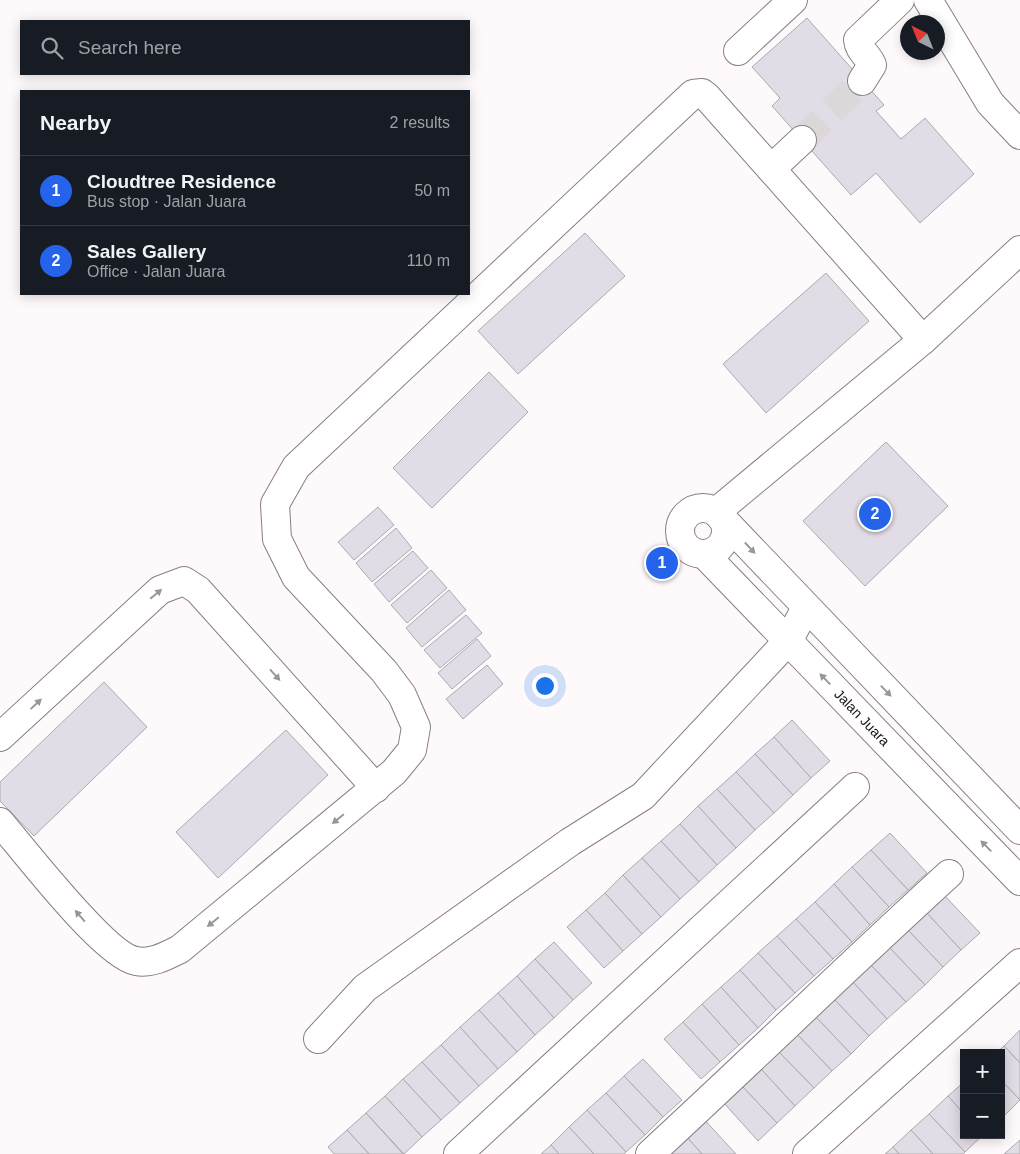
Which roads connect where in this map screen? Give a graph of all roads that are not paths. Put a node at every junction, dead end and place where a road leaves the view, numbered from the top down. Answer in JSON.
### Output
{"nodes":[{"id":1,"x":793,"y":0,"type":"edge"},
{"id":2,"x":900,"y":0,"type":"edge"},
{"id":3,"x":928,"y":0,"type":"edge"},
{"id":4,"x":738,"y":51,"type":"dead end"},
{"id":5,"x":862,"y":81,"type":"tunnel mouth"},
{"id":6,"x":1018,"y":130,"type":"edge"},
{"id":7,"x":802,"y":140,"type":"tunnel mouth"},
{"id":8,"x":771,"y":169,"type":"junction"},
{"id":9,"x":1020,"y":250,"type":"edge"},
{"id":10,"x":923,"y":340,"type":"junction"},
{"id":11,"x":716,"y":512,"type":"junction"},
{"id":12,"x":705,"y":555,"type":"junction"},
{"id":13,"x":806,"y":608,"type":"junction"},
{"id":14,"x":788,"y":641,"type":"junction"},
{"id":15,"x":0,"y":737,"type":"edge"},
{"id":16,"x":855,"y":787,"type":"dead end"},
{"id":17,"x":376,"y":788,"type":"junction"},
{"id":18,"x":0,"y":822,"type":"edge"},
{"id":19,"x":1020,"y":830,"type":"edge"},
{"id":20,"x":949,"y":874,"type":"dead end"},
{"id":21,"x":1020,"y":881,"type":"edge"},
{"id":22,"x":1020,"y":962,"type":"edge"},
{"id":23,"x":318,"y":1039,"type":"dead end"},
{"id":24,"x":458,"y":1154,"type":"edge"},
{"id":25,"x":650,"y":1154,"type":"edge"},
{"id":26,"x":807,"y":1154,"type":"edge"}],
"edges":[{"from":1,"to":4,"type":"street"},
{"from":2,"to":5,"type":"street"},
{"from":3,"to":6,"type":"street"},
{"from":7,"to":8,"type":"street"},
{"from":8,"to":10,"type":"street"},
{"from":8,"to":17,"type":"street"},
{"from":9,"to":10,"type":"street"},
{"from":10,"to":11,"type":"street"},
{"from":11,"to":12,"type":"street"},
{"from":11,"to":12,"type":"street"},
{"from":11,"to":13,"type":"street","one_way":true},
{"from":12,"to":14,"type":"street","name":"Jalan Juara"},
{"from":13,"to":14,"type":"street"},
{"from":13,"to":19,"type":"street","one_way":true},
{"from":21,"to":14,"type":"street","name":"Jalan Juara","one_way":true},
{"from":14,"to":23,"type":"street"},
{"from":15,"to":17,"type":"street","one_way":true},
{"from":16,"to":24,"type":"street"},
{"from":17,"to":18,"type":"street","one_way":true},
{"from":20,"to":25,"type":"street"},
{"from":22,"to":26,"type":"street"}]}
